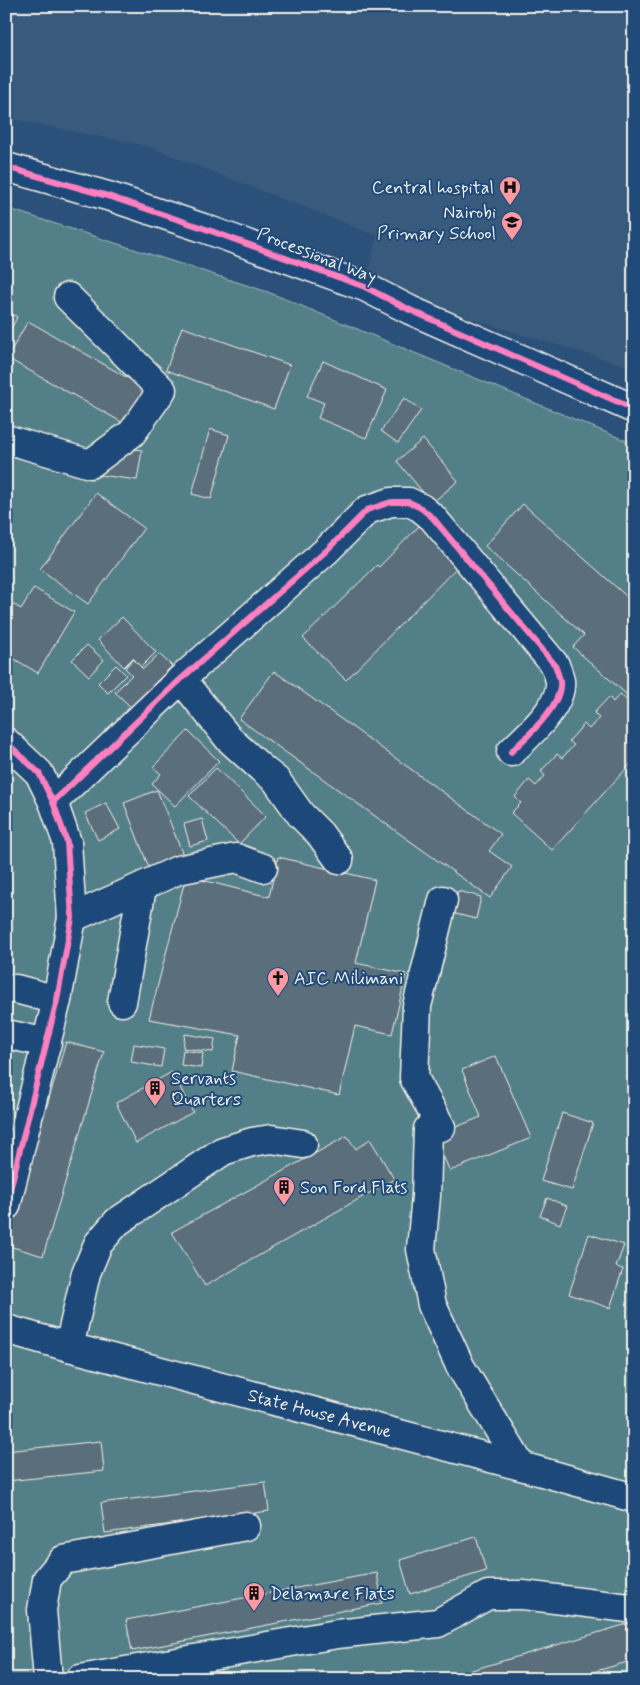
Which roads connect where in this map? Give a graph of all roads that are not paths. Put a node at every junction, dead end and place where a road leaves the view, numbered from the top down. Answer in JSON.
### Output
{"nodes":[{"id":1,"x":6,"y":167,"type":"edge"},
{"id":2,"x":68,"y":297,"type":"dead end"},
{"id":3,"x":634,"y":409,"type":"edge"},
{"id":4,"x":6,"y":439,"type":"edge"},
{"id":5,"x":181,"y":679,"type":"junction"},
{"id":6,"x":6,"y":742,"type":"edge"},
{"id":7,"x":511,"y":752,"type":"dead end"},
{"id":8,"x":53,"y":802,"type":"junction"},
{"id":9,"x":339,"y":860,"type":"dead end"},
{"id":10,"x":263,"y":868,"type":"dead end"},
{"id":11,"x":142,"y":887,"type":"junction"},
{"id":12,"x":443,"y":900,"type":"dead end"},
{"id":13,"x":72,"y":918,"type":"junction"},
{"id":14,"x":6,"y":989,"type":"edge"},
{"id":15,"x":57,"y":1000,"type":"junction"},
{"id":16,"x":122,"y":1002,"type":"dead end"},
{"id":17,"x":6,"y":1034,"type":"edge"},
{"id":18,"x":47,"y":1042,"type":"junction"},
{"id":19,"x":303,"y":1144,"type":"dead end"},
{"id":20,"x":6,"y":1206,"type":"edge"},
{"id":21,"x":6,"y":1329,"type":"edge"},
{"id":22,"x":69,"y":1348,"type":"junction"},
{"id":23,"x":521,"y":1466,"type":"junction"},
{"id":24,"x":634,"y":1498,"type":"edge"},
{"id":25,"x":246,"y":1526,"type":"dead end"},
{"id":26,"x":634,"y":1607,"type":"edge"},
{"id":27,"x":48,"y":1679,"type":"edge"},
{"id":28,"x":80,"y":1679,"type":"edge"}],
"edges":[{"from":1,"to":3,"type":"street","name":"Processional Way"},
{"from":2,"to":4,"type":"street"},
{"from":5,"to":7,"type":"street"},
{"from":5,"to":8,"type":"street"},
{"from":5,"to":9,"type":"street"},
{"from":6,"to":8,"type":"street"},
{"from":8,"to":13,"type":"street"},
{"from":10,"to":11,"type":"street"},
{"from":11,"to":13,"type":"street"},
{"from":11,"to":16,"type":"street"},
{"from":12,"to":23,"type":"street"},
{"from":13,"to":15,"type":"street"},
{"from":14,"to":15,"type":"street"},
{"from":15,"to":18,"type":"street"},
{"from":17,"to":18,"type":"street"},
{"from":18,"to":20,"type":"street"},
{"from":19,"to":22,"type":"street"},
{"from":21,"to":22,"type":"street","name":"State House Avenue"},
{"from":22,"to":23,"type":"street","name":"State House Avenue"},
{"from":23,"to":24,"type":"street","name":"State House Avenue"},
{"from":25,"to":27,"type":"street"},
{"from":26,"to":28,"type":"street"}]}
